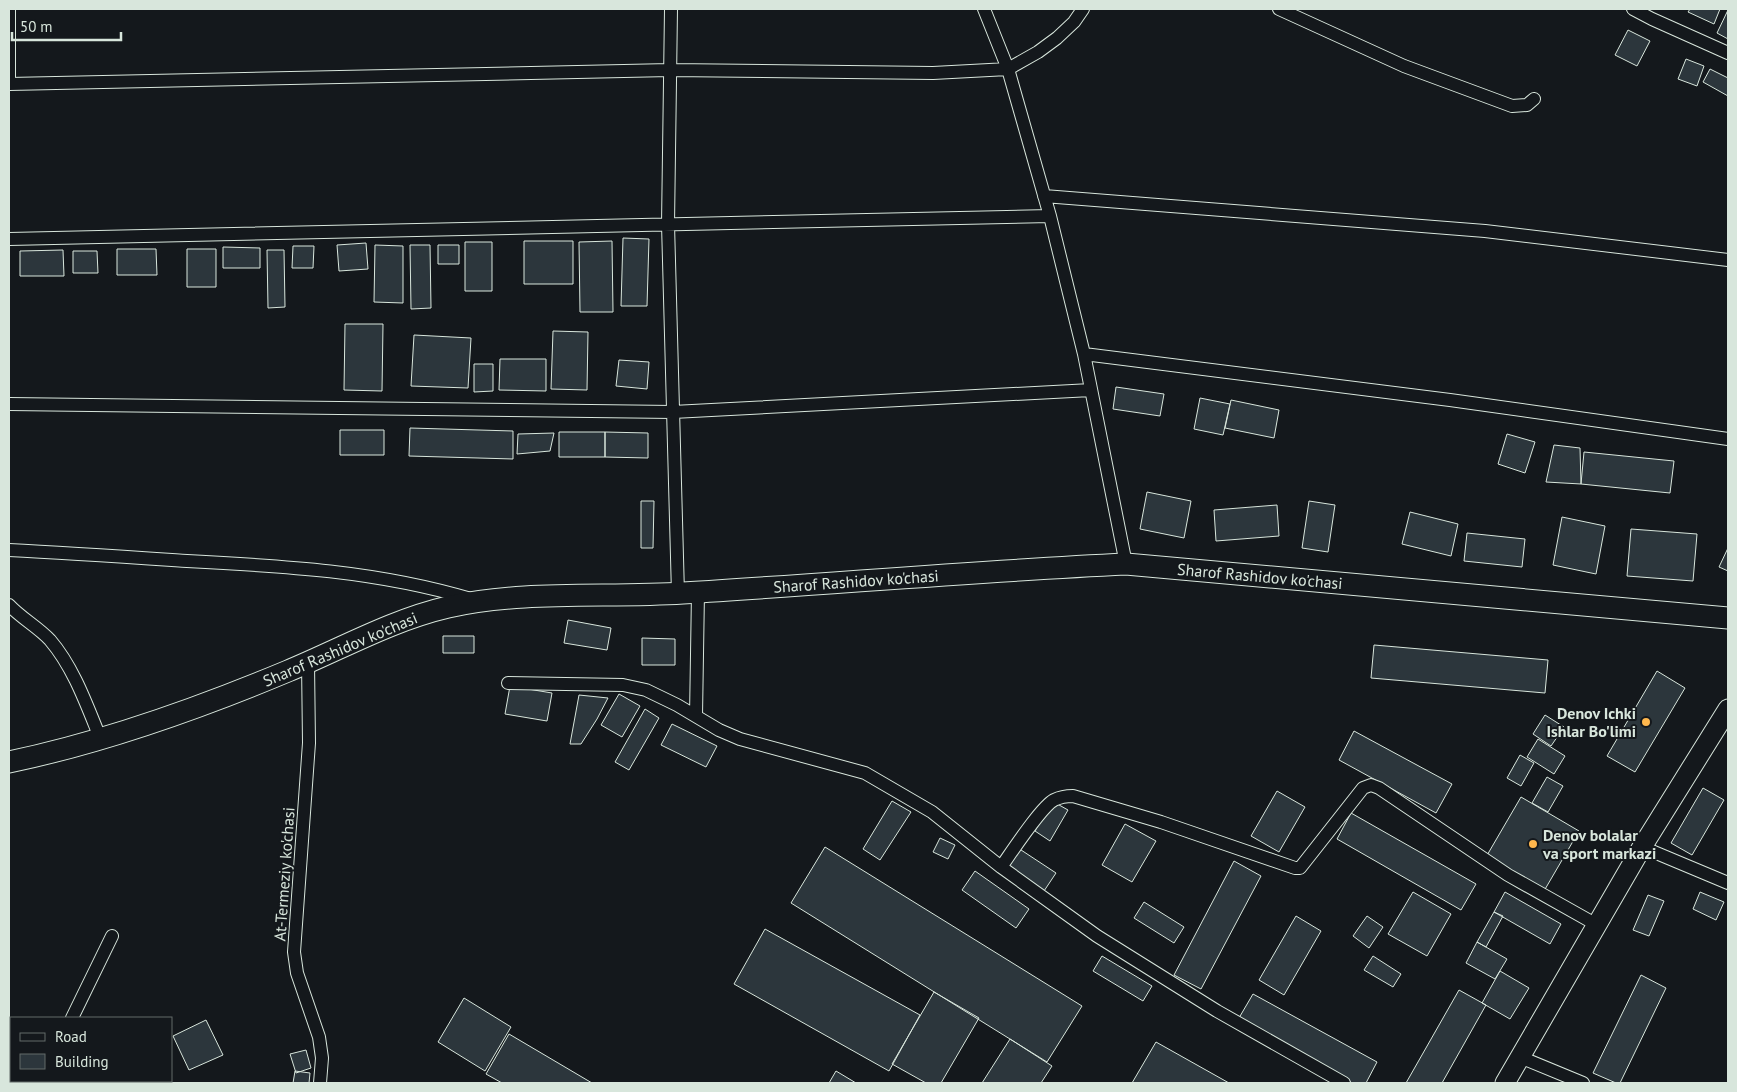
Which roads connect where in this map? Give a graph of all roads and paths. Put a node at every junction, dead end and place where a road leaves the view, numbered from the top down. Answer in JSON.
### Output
{"nodes":[{"id":1,"x":9,"y":9,"type":"edge"},
{"id":2,"x":671,"y":9,"type":"edge"},
{"id":3,"x":984,"y":9,"type":"edge"},
{"id":4,"x":1083,"y":9,"type":"edge"},
{"id":5,"x":1279,"y":9,"type":"edge"},
{"id":6,"x":1634,"y":9,"type":"edge"},
{"id":7,"x":1656,"y":14,"type":"edge"},
{"id":8,"x":1728,"y":53,"type":"edge"},
{"id":9,"x":1008,"y":69,"type":"junction"},
{"id":10,"x":670,"y":70,"type":"junction"},
{"id":11,"x":9,"y":77,"type":"edge"},
{"id":12,"x":9,"y":84,"type":"edge"},
{"id":13,"x":1534,"y":99,"type":"dead end"},
{"id":14,"x":1044,"y":196,"type":"junction"},
{"id":15,"x":1050,"y":216,"type":"junction"},
{"id":16,"x":668,"y":224,"type":"junction"},
{"id":17,"x":9,"y":239,"type":"edge"},
{"id":18,"x":1728,"y":260,"type":"edge"},
{"id":19,"x":1084,"y":354,"type":"junction"},
{"id":20,"x":1091,"y":390,"type":"junction"},
{"id":21,"x":9,"y":404,"type":"edge"},
{"id":22,"x":673,"y":412,"type":"junction"},
{"id":23,"x":1728,"y":439,"type":"edge"},
{"id":24,"x":9,"y":550,"type":"edge"},
{"id":25,"x":1126,"y":564,"type":"junction"},
{"id":26,"x":688,"y":593,"type":"junction"},
{"id":27,"x":478,"y":601,"type":"junction"},
{"id":28,"x":9,"y":608,"type":"edge"},
{"id":29,"x":1728,"y":618,"type":"edge"},
{"id":30,"x":308,"y":663,"type":"junction"},
{"id":31,"x":508,"y":683,"type":"dead end"},
{"id":32,"x":1727,"y":713,"type":"edge"},
{"id":33,"x":696,"y":716,"type":"junction"},
{"id":34,"x":102,"y":740,"type":"junction"},
{"id":35,"x":9,"y":762,"type":"edge"},
{"id":36,"x":1642,"y":847,"type":"junction"},
{"id":37,"x":1001,"y":867,"type":"junction"},
{"id":38,"x":1728,"y":883,"type":"edge"},
{"id":39,"x":1597,"y":925,"type":"junction"},
{"id":40,"x":112,"y":936,"type":"dead end"},
{"id":41,"x":72,"y":1017,"type":"edge"},
{"id":42,"x":1520,"y":1057,"type":"junction"},
{"id":43,"x":320,"y":1083,"type":"edge"},
{"id":44,"x":1344,"y":1083,"type":"edge"},
{"id":45,"x":1505,"y":1083,"type":"edge"},
{"id":46,"x":1583,"y":1083,"type":"edge"}],
"edges":[{"from":1,"to":11,"type":"street"},
{"from":2,"to":10,"type":"street"},
{"from":3,"to":9,"type":"street"},
{"from":4,"to":9,"type":"street"},
{"from":5,"to":13,"type":"street"},
{"from":6,"to":7,"type":"street"},
{"from":7,"to":8,"type":"street"},
{"from":9,"to":10,"type":"street"},
{"from":9,"to":14,"type":"street"},
{"from":10,"to":12,"type":"street"},
{"from":10,"to":16,"type":"street"},
{"from":14,"to":15,"type":"street"},
{"from":14,"to":18,"type":"street"},
{"from":15,"to":16,"type":"street"},
{"from":15,"to":19,"type":"street"},
{"from":16,"to":17,"type":"street"},
{"from":16,"to":22,"type":"street"},
{"from":19,"to":20,"type":"street"},
{"from":19,"to":23,"type":"street"},
{"from":20,"to":22,"type":"street"},
{"from":20,"to":25,"type":"street"},
{"from":21,"to":22,"type":"street"},
{"from":22,"to":26,"type":"street"},
{"from":24,"to":27,"type":"street"},
{"from":25,"to":26,"type":"main road","name":"Sharof Rashidov ko'chasi"},
{"from":25,"to":29,"type":"main road","name":"Sharof Rashidov ko'chasi"},
{"from":26,"to":27,"type":"main road","name":"Sharof Rashidov ko'chasi"},
{"from":26,"to":33,"type":"street"},
{"from":27,"to":30,"type":"main road","name":"Sharof Rashidov ko'chasi"},
{"from":28,"to":34,"type":"street"},
{"from":30,"to":34,"type":"main road","name":"Sharof Rashidov ko'chasi"},
{"from":30,"to":43,"type":"street","name":"At-Termeziy ko'chasi"},
{"from":31,"to":33,"type":"street"},
{"from":32,"to":36,"type":"street"},
{"from":33,"to":37,"type":"street"},
{"from":34,"to":35,"type":"main road","name":"Sharof Rashidov ko'chasi"},
{"from":36,"to":38,"type":"street"},
{"from":36,"to":39,"type":"street"},
{"from":37,"to":39,"type":"street"},
{"from":37,"to":44,"type":"street"},
{"from":39,"to":42,"type":"street"},
{"from":40,"to":41,"type":"street"},
{"from":42,"to":45,"type":"street"},
{"from":42,"to":46,"type":"street"}]}
